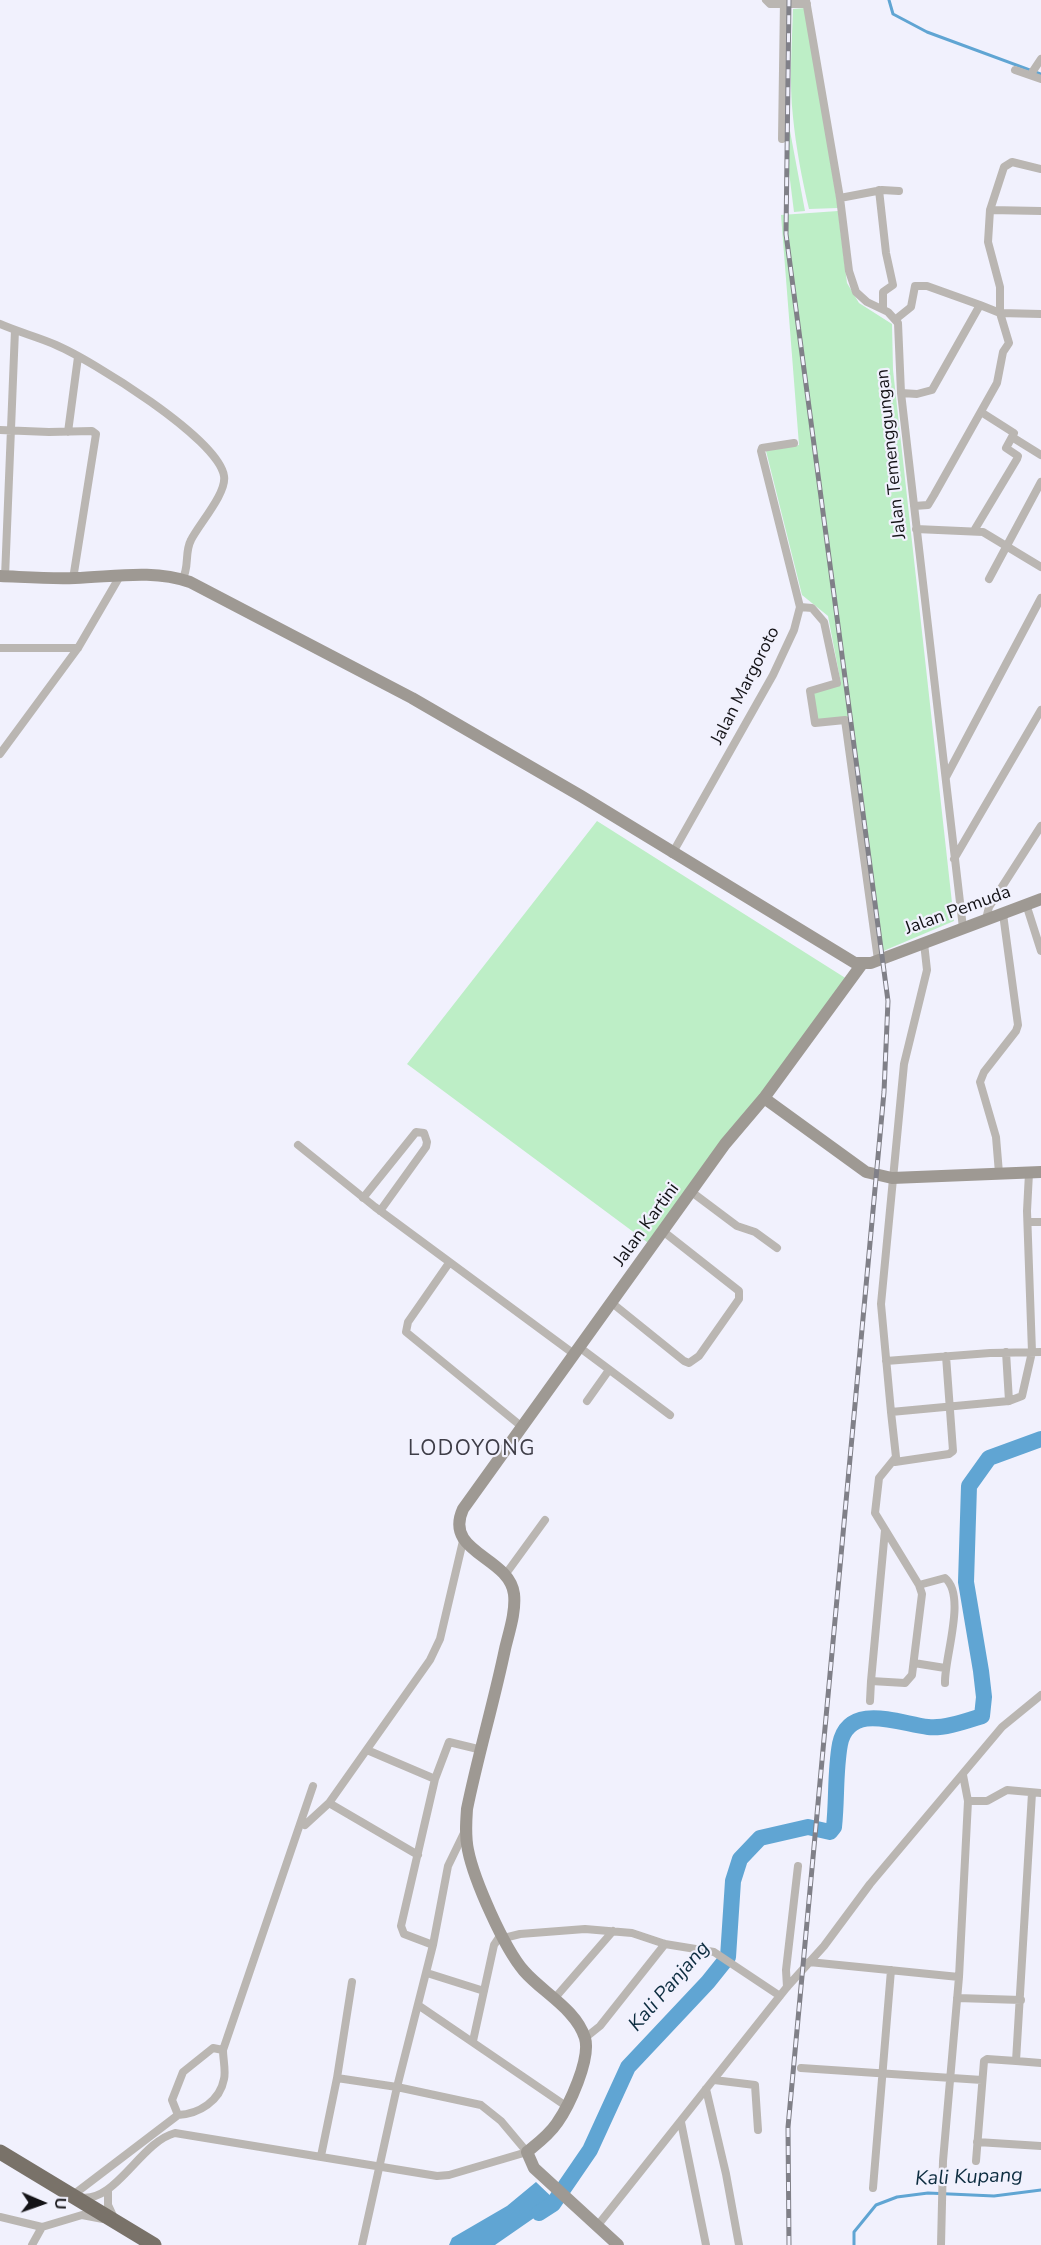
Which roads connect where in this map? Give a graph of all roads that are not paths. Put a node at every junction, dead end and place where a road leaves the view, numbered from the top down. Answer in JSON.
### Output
{"nodes":[{"id":1,"x":766,"y":0,"type":"edge"},
{"id":2,"x":784,"y":2,"type":"edge"},
{"id":3,"x":806,"y":2,"type":"edge"},
{"id":4,"x":1041,"y":59,"type":"edge"},
{"id":5,"x":1015,"y":70,"type":"dead end"},
{"id":6,"x":1033,"y":71,"type":"junction"},
{"id":7,"x":1041,"y":80,"type":"edge"},
{"id":8,"x":782,"y":139,"type":"dead end"},
{"id":9,"x":1041,"y":169,"type":"edge"},
{"id":10,"x":879,"y":190,"type":"junction"},
{"id":11,"x":900,"y":191,"type":"dead end"},
{"id":12,"x":840,"y":198,"type":"junction"},
{"id":13,"x":1041,"y":200,"type":"edge"},
{"id":14,"x":990,"y":210,"type":"junction"},
{"id":15,"x":1041,"y":210,"type":"edge"},
{"id":16,"x":980,"y":305,"type":"junction"},
{"id":17,"x":883,"y":309,"type":"junction"},
{"id":18,"x":1000,"y":313,"type":"junction"},
{"id":19,"x":1041,"y":314,"type":"edge"},
{"id":20,"x":896,"y":319,"type":"junction"},
{"id":21,"x":0,"y":324,"type":"edge"},
{"id":22,"x":15,"y":330,"type":"junction"},
{"id":23,"x":78,"y":357,"type":"junction"},
{"id":24,"x":901,"y":393,"type":"junction"},
{"id":25,"x":981,"y":412,"type":"junction"},
{"id":26,"x":0,"y":430,"type":"edge"},
{"id":27,"x":11,"y":430,"type":"junction"},
{"id":28,"x":68,"y":432,"type":"junction"},
{"id":29,"x":1012,"y":437,"type":"junction"},
{"id":30,"x":794,"y":443,"type":"dead end"},
{"id":31,"x":1041,"y":455,"type":"edge"},
{"id":32,"x":1041,"y":482,"type":"edge"},
{"id":33,"x":914,"y":506,"type":"junction"},
{"id":34,"x":916,"y":529,"type":"junction"},
{"id":35,"x":975,"y":530,"type":"junction"},
{"id":36,"x":1007,"y":545,"type":"junction"},
{"id":37,"x":1041,"y":567,"type":"edge"},
{"id":38,"x":120,"y":576,"type":"junction"},
{"id":39,"x":2,"y":577,"type":"edge"},
{"id":40,"x":73,"y":579,"type":"junction"},
{"id":41,"x":989,"y":579,"type":"dead end"},
{"id":42,"x":182,"y":580,"type":"junction"},
{"id":43,"x":1041,"y":598,"type":"edge"},
{"id":44,"x":800,"y":607,"type":"junction"},
{"id":45,"x":0,"y":648,"type":"edge"},
{"id":46,"x":78,"y":648,"type":"junction"},
{"id":47,"x":0,"y":656,"type":"edge"},
{"id":48,"x":1041,"y":710,"type":"edge"},
{"id":49,"x":0,"y":754,"type":"edge"},
{"id":50,"x":946,"y":777,"type":"junction"},
{"id":51,"x":1041,"y":826,"type":"edge"},
{"id":52,"x":672,"y":854,"type":"junction"},
{"id":53,"x":954,"y":860,"type":"junction"},
{"id":54,"x":1041,"y":899,"type":"edge"},
{"id":55,"x":1026,"y":904,"type":"junction"},
{"id":56,"x":1003,"y":914,"type":"junction"},
{"id":57,"x":986,"y":919,"type":"junction"},
{"id":58,"x":963,"y":928,"type":"junction"},
{"id":59,"x":924,"y":943,"type":"junction"},
{"id":60,"x":1041,"y":951,"type":"edge"},
{"id":61,"x":883,"y":958,"type":"junction"},
{"id":62,"x":862,"y":964,"type":"junction"},
{"id":63,"x":764,"y":1098,"type":"junction"},
{"id":64,"x":298,"y":1145,"type":"dead end"},
{"id":65,"x":1035,"y":1172,"type":"edge"},
{"id":66,"x":999,"y":1173,"type":"junction"},
{"id":67,"x":892,"y":1178,"type":"junction"},
{"id":68,"x":693,"y":1193,"type":"junction"},
{"id":69,"x":363,"y":1198,"type":"junction"},
{"id":70,"x":380,"y":1211,"type":"junction"},
{"id":71,"x":1028,"y":1222,"type":"junction"},
{"id":72,"x":1041,"y":1222,"type":"edge"},
{"id":73,"x":664,"y":1232,"type":"junction"},
{"id":74,"x":777,"y":1248,"type":"dead end"},
{"id":75,"x":449,"y":1263,"type":"junction"},
{"id":76,"x":612,"y":1303,"type":"junction"},
{"id":77,"x":576,"y":1351,"type":"junction"},
{"id":78,"x":1006,"y":1352,"type":"junction"},
{"id":79,"x":1037,"y":1352,"type":"edge"},
{"id":80,"x":946,"y":1356,"type":"junction"},
{"id":81,"x":886,"y":1361,"type":"junction"},
{"id":82,"x":609,"y":1370,"type":"junction"},
{"id":83,"x":587,"y":1401,"type":"dead end"},
{"id":84,"x":1009,"y":1401,"type":"junction"},
{"id":85,"x":951,"y":1406,"type":"junction"},
{"id":86,"x":891,"y":1412,"type":"junction"},
{"id":87,"x":670,"y":1415,"type":"dead end"},
{"id":88,"x":521,"y":1426,"type":"junction"},
{"id":89,"x":895,"y":1462,"type":"junction"},
{"id":90,"x":544,"y":1520,"type":"dead end"},
{"id":91,"x":885,"y":1530,"type":"junction"},
{"id":92,"x":463,"y":1541,"type":"junction"},
{"id":93,"x":505,"y":1575,"type":"junction"},
{"id":94,"x":919,"y":1585,"type":"junction"},
{"id":95,"x":914,"y":1663,"type":"junction"},
{"id":96,"x":945,"y":1668,"type":"junction"},
{"id":97,"x":871,"y":1681,"type":"junction"},
{"id":98,"x":945,"y":1683,"type":"dead end"},
{"id":99,"x":1041,"y":1695,"type":"edge"},
{"id":100,"x":870,"y":1701,"type":"dead end"},
{"id":101,"x":367,"y":1749,"type":"junction"},
{"id":102,"x":482,"y":1750,"type":"junction"},
{"id":103,"x":963,"y":1775,"type":"junction"},
{"id":104,"x":435,"y":1779,"type":"junction"},
{"id":105,"x":313,"y":1786,"type":"dead end"},
{"id":106,"x":1037,"y":1793,"type":"edge"},
{"id":107,"x":968,"y":1801,"type":"junction"},
{"id":108,"x":329,"y":1803,"type":"junction"},
{"id":109,"x":305,"y":1825,"type":"dead end"},
{"id":110,"x":465,"y":1831,"type":"junction"},
{"id":111,"x":417,"y":1855,"type":"junction"},
{"id":112,"x":798,"y":1866,"type":"dead end"},
{"id":113,"x":614,"y":1931,"type":"junction"},
{"id":114,"x":503,"y":1936,"type":"junction"},
{"id":115,"x":665,"y":1944,"type":"junction"},
{"id":116,"x":433,"y":1945,"type":"junction"},
{"id":117,"x":809,"y":1962,"type":"junction"},
{"id":118,"x":891,"y":1970,"type":"junction"},
{"id":119,"x":427,"y":1972,"type":"junction"},
{"id":120,"x":958,"y":1977,"type":"junction"},
{"id":121,"x":352,"y":1982,"type":"dead end"},
{"id":122,"x":787,"y":1987,"type":"junction"},
{"id":123,"x":484,"y":1991,"type":"junction"},
{"id":124,"x":780,"y":1996,"type":"junction"},
{"id":125,"x":957,"y":1998,"type":"junction"},
{"id":126,"x":554,"y":1999,"type":"junction"},
{"id":127,"x":1020,"y":2000,"type":"junction"},
{"id":128,"x":418,"y":2006,"type":"junction"},
{"id":129,"x":585,"y":2038,"type":"junction"},
{"id":130,"x":473,"y":2041,"type":"junction"},
{"id":131,"x":223,"y":2050,"type":"junction"},
{"id":132,"x":1016,"y":2061,"type":"junction"},
{"id":133,"x":1041,"y":2063,"type":"edge"},
{"id":134,"x":801,"y":2068,"type":"dead end"},
{"id":135,"x":883,"y":2075,"type":"junction"},
{"id":136,"x":337,"y":2078,"type":"junction"},
{"id":137,"x":950,"y":2078,"type":"junction"},
{"id":138,"x":714,"y":2080,"type":"junction"},
{"id":139,"x":982,"y":2080,"type":"junction"},
{"id":140,"x":397,"y":2087,"type":"junction"},
{"id":141,"x":706,"y":2089,"type":"junction"},
{"id":142,"x":566,"y":2106,"type":"junction"},
{"id":143,"x":178,"y":2115,"type":"junction"},
{"id":144,"x":681,"y":2122,"type":"junction"},
{"id":145,"x":758,"y":2130,"type":"dead end"},
{"id":146,"x":977,"y":2142,"type":"junction"},
{"id":147,"x":1041,"y":2146,"type":"edge"},
{"id":148,"x":0,"y":2152,"type":"edge"},
{"id":149,"x":527,"y":2152,"type":"junction"},
{"id":150,"x":321,"y":2156,"type":"junction"},
{"id":151,"x":976,"y":2161,"type":"dead end"},
{"id":152,"x":381,"y":2167,"type":"junction"},
{"id":153,"x":873,"y":2188,"type":"dead end"},
{"id":154,"x":108,"y":2190,"type":"junction"},
{"id":155,"x":73,"y":2195,"type":"junction"},
{"id":156,"x":0,"y":2217,"type":"edge"},
{"id":157,"x":70,"y":2219,"type":"junction"},
{"id":158,"x":121,"y":2224,"type":"junction"},
{"id":159,"x":598,"y":2224,"type":"junction"},
{"id":160,"x":42,"y":2227,"type":"junction"},
{"id":161,"x":32,"y":2245,"type":"edge"},
{"id":162,"x":154,"y":2245,"type":"edge"},
{"id":163,"x":362,"y":2245,"type":"edge"},
{"id":164,"x":618,"y":2245,"type":"edge"},
{"id":165,"x":706,"y":2245,"type":"edge"},
{"id":166,"x":739,"y":2245,"type":"edge"},
{"id":167,"x":941,"y":2245,"type":"edge"}],
"edges":[{"from":1,"to":2,"type":"street"},
{"from":2,"to":3,"type":"street"},
{"from":2,"to":8,"type":"street"},
{"from":3,"to":12,"type":"street"},
{"from":4,"to":6,"type":"street"},
{"from":5,"to":6,"type":"street"},
{"from":6,"to":7,"type":"street"},
{"from":9,"to":14,"type":"street"},
{"from":10,"to":11,"type":"street"},
{"from":10,"to":12,"type":"street"},
{"from":10,"to":17,"type":"street"},
{"from":12,"to":17,"type":"street"},
{"from":13,"to":15,"type":"street"},
{"from":14,"to":15,"type":"street"},
{"from":14,"to":18,"type":"street"},
{"from":16,"to":18,"type":"street"},
{"from":16,"to":20,"type":"street"},
{"from":16,"to":24,"type":"street"},
{"from":17,"to":20,"type":"street"},
{"from":18,"to":19,"type":"street"},
{"from":18,"to":25,"type":"street"},
{"from":20,"to":24,"type":"street","name":"Jalan Temenggungan"},
{"from":21,"to":22,"type":"street"},
{"from":22,"to":23,"type":"street"},
{"from":22,"to":27,"type":"street"},
{"from":23,"to":28,"type":"street"},
{"from":23,"to":42,"type":"street"},
{"from":24,"to":33,"type":"street","name":"Jalan Temenggungan"},
{"from":25,"to":29,"type":"street"},
{"from":25,"to":33,"type":"street"},
{"from":26,"to":27,"type":"street"},
{"from":27,"to":28,"type":"street"},
{"from":27,"to":39,"type":"street"},
{"from":28,"to":40,"type":"street"},
{"from":29,"to":31,"type":"street"},
{"from":29,"to":35,"type":"street"},
{"from":30,"to":44,"type":"street"},
{"from":32,"to":36,"type":"street"},
{"from":33,"to":34,"type":"street","name":"Jalan Temenggungan"},
{"from":34,"to":35,"type":"street"},
{"from":34,"to":50,"type":"street","name":"Jalan Temenggungan"},
{"from":35,"to":36,"type":"street"},
{"from":36,"to":37,"type":"street"},
{"from":36,"to":41,"type":"street"},
{"from":38,"to":40,"type":"street"},
{"from":38,"to":42,"type":"street"},
{"from":38,"to":46,"type":"street"},
{"from":39,"to":40,"type":"street"},
{"from":42,"to":52,"type":"street"},
{"from":43,"to":50,"type":"street"},
{"from":44,"to":52,"type":"street","name":"Jalan Margoroto"},
{"from":44,"to":61,"type":"street"},
{"from":45,"to":46,"type":"street"},
{"from":45,"to":47,"type":"street"},
{"from":46,"to":49,"type":"street"},
{"from":48,"to":53,"type":"street"},
{"from":50,"to":53,"type":"street","name":"Jalan Temenggungan"},
{"from":51,"to":57,"type":"street"},
{"from":52,"to":62,"type":"street"},
{"from":53,"to":58,"type":"street","name":"Jalan Temenggungan"},
{"from":54,"to":55,"type":"street","name":"Jalan Pemuda"},
{"from":55,"to":56,"type":"street","name":"Jalan Pemuda"},
{"from":55,"to":60,"type":"street"},
{"from":56,"to":57,"type":"street","name":"Jalan Pemuda"},
{"from":56,"to":66,"type":"street"},
{"from":57,"to":58,"type":"street","name":"Jalan Pemuda"},
{"from":58,"to":59,"type":"street","name":"Jalan Pemuda"},
{"from":59,"to":61,"type":"street","name":"Jalan Pemuda"},
{"from":59,"to":67,"type":"street"},
{"from":61,"to":62,"type":"street","name":"Jalan Pemuda"},
{"from":62,"to":63,"type":"street","name":"Jalan Kartini"},
{"from":63,"to":67,"type":"street"},
{"from":63,"to":68,"type":"street","name":"Jalan Kartini"},
{"from":64,"to":69,"type":"street"},
{"from":65,"to":66,"type":"street"},
{"from":65,"to":71,"type":"street"},
{"from":66,"to":67,"type":"street"},
{"from":67,"to":81,"type":"street"},
{"from":68,"to":73,"type":"street","name":"Jalan Kartini"},
{"from":68,"to":74,"type":"street"},
{"from":69,"to":70,"type":"street"},
{"from":69,"to":70,"type":"street"},
{"from":70,"to":75,"type":"street"},
{"from":71,"to":72,"type":"street"},
{"from":71,"to":79,"type":"street"},
{"from":73,"to":76,"type":"street","name":"Jalan Kartini"},
{"from":73,"to":76,"type":"street"},
{"from":75,"to":77,"type":"street"},
{"from":75,"to":88,"type":"street"},
{"from":76,"to":77,"type":"street","name":"Jalan Kartini"},
{"from":77,"to":82,"type":"street"},
{"from":77,"to":88,"type":"street","name":"Jalan Kartini"},
{"from":78,"to":79,"type":"street"},
{"from":78,"to":80,"type":"street"},
{"from":78,"to":84,"type":"street"},
{"from":79,"to":84,"type":"street"},
{"from":80,"to":81,"type":"street"},
{"from":80,"to":85,"type":"street"},
{"from":81,"to":86,"type":"street"},
{"from":82,"to":83,"type":"street"},
{"from":82,"to":87,"type":"street"},
{"from":84,"to":85,"type":"street"},
{"from":85,"to":86,"type":"street"},
{"from":85,"to":89,"type":"street"},
{"from":86,"to":89,"type":"street"},
{"from":88,"to":92,"type":"street","name":"Jalan Kartini"},
{"from":89,"to":91,"type":"street"},
{"from":90,"to":93,"type":"street"},
{"from":91,"to":94,"type":"street"},
{"from":91,"to":97,"type":"street"},
{"from":92,"to":93,"type":"street"},
{"from":92,"to":101,"type":"street"},
{"from":93,"to":102,"type":"street"},
{"from":94,"to":95,"type":"street"},
{"from":94,"to":96,"type":"street"},
{"from":95,"to":96,"type":"street"},
{"from":95,"to":97,"type":"street"},
{"from":96,"to":98,"type":"street"},
{"from":97,"to":100,"type":"street"},
{"from":99,"to":103,"type":"street"},
{"from":101,"to":104,"type":"street"},
{"from":101,"to":108,"type":"street"},
{"from":102,"to":104,"type":"street"},
{"from":102,"to":110,"type":"street"},
{"from":103,"to":107,"type":"street"},
{"from":103,"to":117,"type":"street"},
{"from":104,"to":111,"type":"street"},
{"from":105,"to":131,"type":"street"},
{"from":106,"to":107,"type":"street"},
{"from":106,"to":127,"type":"street"},
{"from":107,"to":120,"type":"street"},
{"from":108,"to":109,"type":"street"},
{"from":108,"to":111,"type":"street"},
{"from":110,"to":114,"type":"street"},
{"from":110,"to":116,"type":"street"},
{"from":111,"to":116,"type":"street"},
{"from":112,"to":122,"type":"street"},
{"from":113,"to":114,"type":"street"},
{"from":113,"to":115,"type":"street"},
{"from":113,"to":126,"type":"street"},
{"from":114,"to":123,"type":"street"},
{"from":114,"to":126,"type":"street"},
{"from":115,"to":124,"type":"street"},
{"from":115,"to":129,"type":"street"},
{"from":116,"to":119,"type":"street"},
{"from":117,"to":118,"type":"street"},
{"from":117,"to":122,"type":"street"},
{"from":118,"to":120,"type":"street"},
{"from":118,"to":135,"type":"street"},
{"from":119,"to":123,"type":"street"},
{"from":119,"to":128,"type":"street"},
{"from":120,"to":125,"type":"street"},
{"from":121,"to":136,"type":"street"},
{"from":122,"to":124,"type":"street"},
{"from":123,"to":130,"type":"street"},
{"from":124,"to":138,"type":"street"},
{"from":125,"to":127,"type":"street"},
{"from":125,"to":137,"type":"street"},
{"from":126,"to":129,"type":"street"},
{"from":127,"to":132,"type":"street"},
{"from":128,"to":130,"type":"street"},
{"from":128,"to":140,"type":"street"},
{"from":129,"to":142,"type":"street"},
{"from":130,"to":142,"type":"street"},
{"from":131,"to":143,"type":"street"},
{"from":131,"to":143,"type":"street"},
{"from":132,"to":133,"type":"street"},
{"from":132,"to":139,"type":"street"},
{"from":134,"to":135,"type":"street"},
{"from":135,"to":137,"type":"street"},
{"from":135,"to":153,"type":"street"},
{"from":136,"to":140,"type":"street"},
{"from":136,"to":150,"type":"street"},
{"from":137,"to":139,"type":"street"},
{"from":137,"to":167,"type":"street"},
{"from":138,"to":141,"type":"street"},
{"from":138,"to":145,"type":"street"},
{"from":139,"to":146,"type":"street"},
{"from":140,"to":149,"type":"street"},
{"from":140,"to":152,"type":"street"},
{"from":141,"to":144,"type":"street"},
{"from":141,"to":166,"type":"street"},
{"from":142,"to":149,"type":"street"},
{"from":143,"to":155,"type":"street"},
{"from":144,"to":159,"type":"street"},
{"from":144,"to":165,"type":"street"},
{"from":146,"to":147,"type":"street"},
{"from":146,"to":151,"type":"street"},
{"from":148,"to":155,"type":"highway"},
{"from":149,"to":152,"type":"street"},
{"from":149,"to":159,"type":"street"},
{"from":150,"to":152,"type":"street"},
{"from":150,"to":154,"type":"street"},
{"from":152,"to":163,"type":"street"},
{"from":154,"to":155,"type":"street"},
{"from":154,"to":158,"type":"street"},
{"from":155,"to":157,"type":"street"},
{"from":155,"to":158,"type":"highway"},
{"from":156,"to":160,"type":"street"},
{"from":157,"to":158,"type":"street"},
{"from":157,"to":160,"type":"street"},
{"from":158,"to":162,"type":"highway"},
{"from":159,"to":164,"type":"street"},
{"from":160,"to":161,"type":"street"}]}
